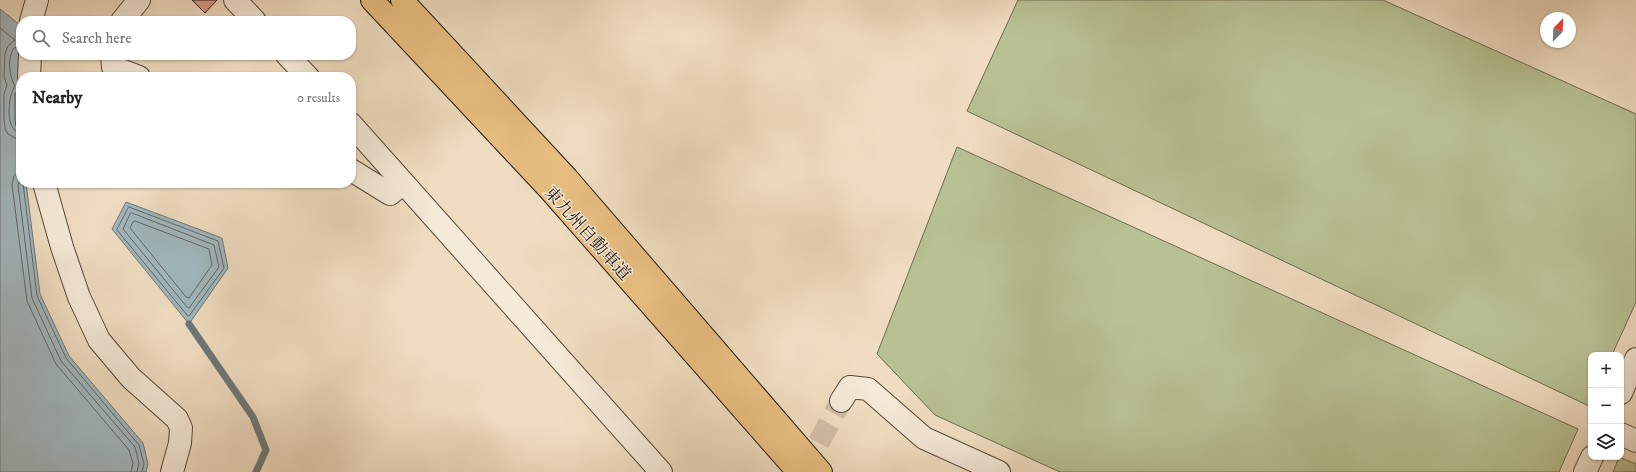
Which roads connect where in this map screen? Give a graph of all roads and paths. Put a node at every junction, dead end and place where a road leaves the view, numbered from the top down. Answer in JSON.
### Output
{"nodes":[{"id":1,"x":37,"y":0,"type":"edge"},
{"id":2,"x":139,"y":0,"type":"edge"},
{"id":3,"x":235,"y":0,"type":"edge"},
{"id":4,"x":372,"y":0,"type":"edge"},
{"id":5,"x":402,"y":0,"type":"edge"},
{"id":6,"x":32,"y":16,"type":"edge"},
{"id":7,"x":126,"y":16,"type":"edge"},
{"id":8,"x":250,"y":16,"type":"edge"},
{"id":9,"x":30,"y":60,"type":"edge"},
{"id":10,"x":112,"y":60,"type":"edge"},
{"id":11,"x":292,"y":60,"type":"edge"},
{"id":12,"x":30,"y":72,"type":"edge"},
{"id":13,"x":126,"y":72,"type":"edge"},
{"id":14,"x":303,"y":72,"type":"edge"},
{"id":15,"x":356,"y":130,"type":"edge"},
{"id":16,"x":356,"y":173,"type":"edge"},
{"id":17,"x":404,"y":183,"type":"junction"},
{"id":18,"x":45,"y":188,"type":"edge"},
{"id":19,"x":1636,"y":359,"type":"edge"},
{"id":20,"x":1623,"y":388,"type":"edge"},
{"id":21,"x":841,"y":401,"type":"tunnel mouth"},
{"id":22,"x":1624,"y":435,"type":"edge"},
{"id":23,"x":1636,"y":441,"type":"edge"},
{"id":24,"x":1591,"y":460,"type":"edge"},
{"id":25,"x":172,"y":472,"type":"edge"},
{"id":26,"x":661,"y":472,"type":"edge"},
{"id":27,"x":798,"y":472,"type":"edge"},
{"id":28,"x":822,"y":472,"type":"edge"},
{"id":29,"x":999,"y":472,"type":"edge"},
{"id":30,"x":1585,"y":472,"type":"edge"}],
"edges":[{"from":1,"to":6,"type":"street"},
{"from":2,"to":7,"type":"street"},
{"from":3,"to":8,"type":"street"},
{"from":4,"to":27,"type":"highway","name":"東九州自動車道"},
{"from":5,"to":28,"type":"highway","name":"東九州自動車道"},
{"from":9,"to":12,"type":"street"},
{"from":10,"to":13,"type":"street"},
{"from":11,"to":14,"type":"street"},
{"from":15,"to":17,"type":"street"},
{"from":16,"to":17,"type":"street"},
{"from":17,"to":26,"type":"street"},
{"from":18,"to":25,"type":"street"},
{"from":19,"to":20,"type":"street"},
{"from":21,"to":29,"type":"street"},
{"from":22,"to":23,"type":"street"},
{"from":24,"to":30,"type":"street"}]}
